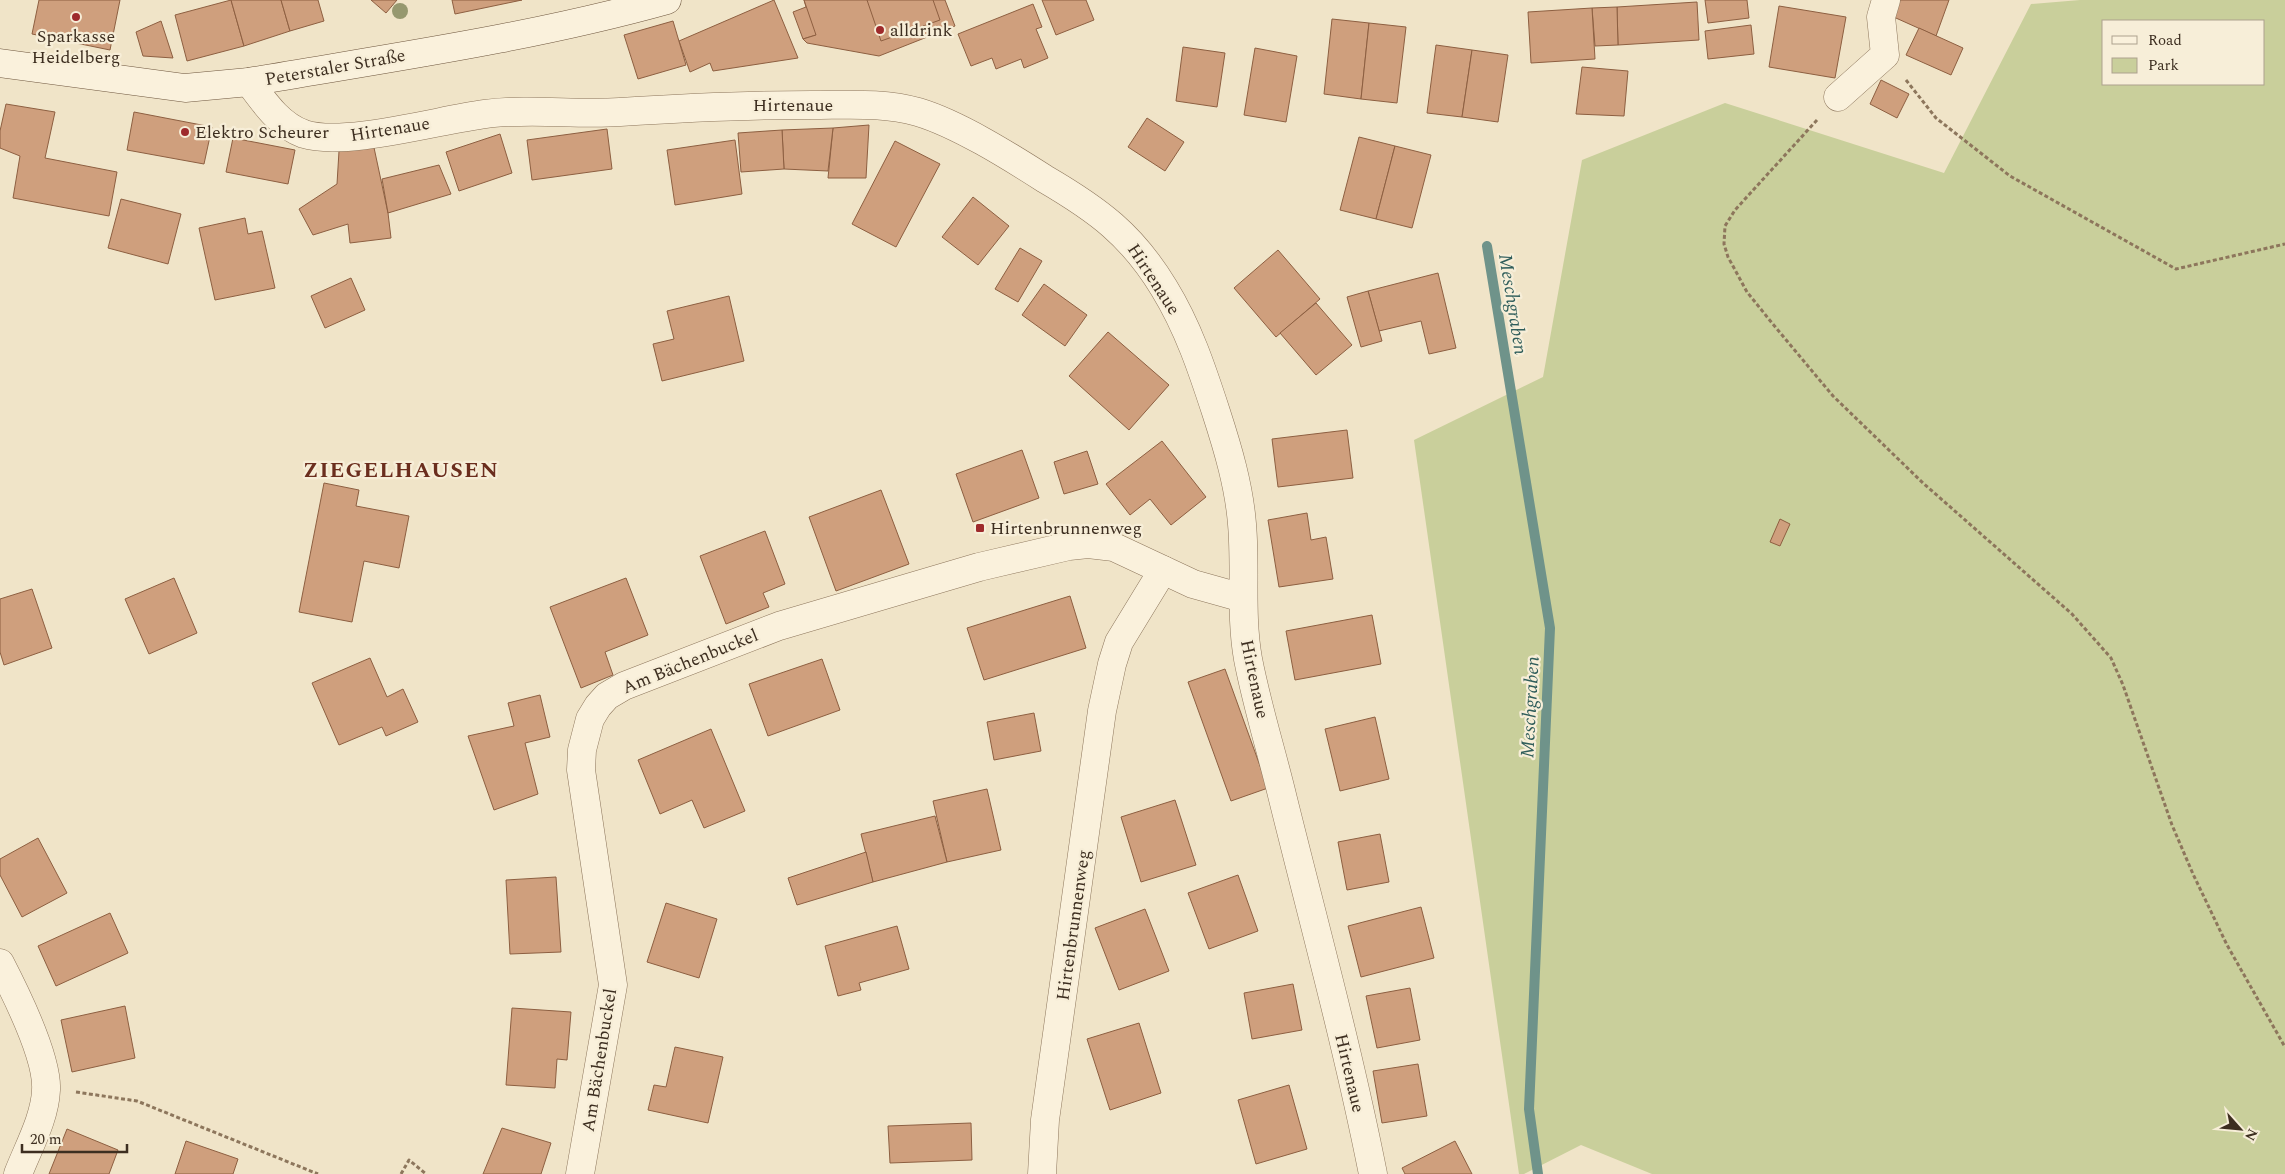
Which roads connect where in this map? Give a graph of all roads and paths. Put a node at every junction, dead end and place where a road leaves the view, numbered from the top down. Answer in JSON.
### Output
{"nodes":[{"id":1,"x":667,"y":0,"type":"edge"},
{"id":2,"x":1886,"y":0,"type":"edge"},
{"id":3,"x":1885,"y":55,"type":"junction"},
{"id":4,"x":0,"y":63,"type":"edge"},
{"id":5,"x":248,"y":82,"type":"junction"},
{"id":6,"x":1838,"y":97,"type":"joint"},
{"id":7,"x":2285,"y":244,"type":"edge"},
{"id":8,"x":1163,"y":570,"type":"junction"},
{"id":9,"x":1243,"y":598,"type":"junction"},
{"id":10,"x":0,"y":963,"type":"edge"},
{"id":11,"x":2285,"y":1047,"type":"edge"},
{"id":12,"x":46,"y":1089,"type":"junction"},
{"id":13,"x":18,"y":1174,"type":"edge"},
{"id":14,"x":318,"y":1174,"type":"edge"},
{"id":15,"x":401,"y":1174,"type":"edge"},
{"id":16,"x":426,"y":1174,"type":"edge"},
{"id":17,"x":580,"y":1174,"type":"edge"},
{"id":18,"x":1042,"y":1174,"type":"edge"},
{"id":19,"x":1373,"y":1174,"type":"edge"}],
"edges":[{"from":1,"to":5,"type":"street","name":"Peterstaler Straße"},
{"from":2,"to":3,"type":"street"},
{"from":3,"to":6,"type":"street"},
{"from":3,"to":7,"type":"path"},
{"from":4,"to":5,"type":"street","name":"Peterstaler Straße"},
{"from":5,"to":9,"type":"street","name":"Hirtenaue"},
{"from":6,"to":11,"type":"path"},
{"from":8,"to":9,"type":"street","name":"Am Bächenbuckel"},
{"from":8,"to":17,"type":"street","name":"Am Bächenbuckel"},
{"from":8,"to":18,"type":"street","name":"Hirtenbrunnenweg"},
{"from":9,"to":19,"type":"street","name":"Hirtenaue"},
{"from":10,"to":12,"type":"street"},
{"from":12,"to":13,"type":"street"},
{"from":12,"to":14,"type":"path"},
{"from":15,"to":16,"type":"path"}]}
